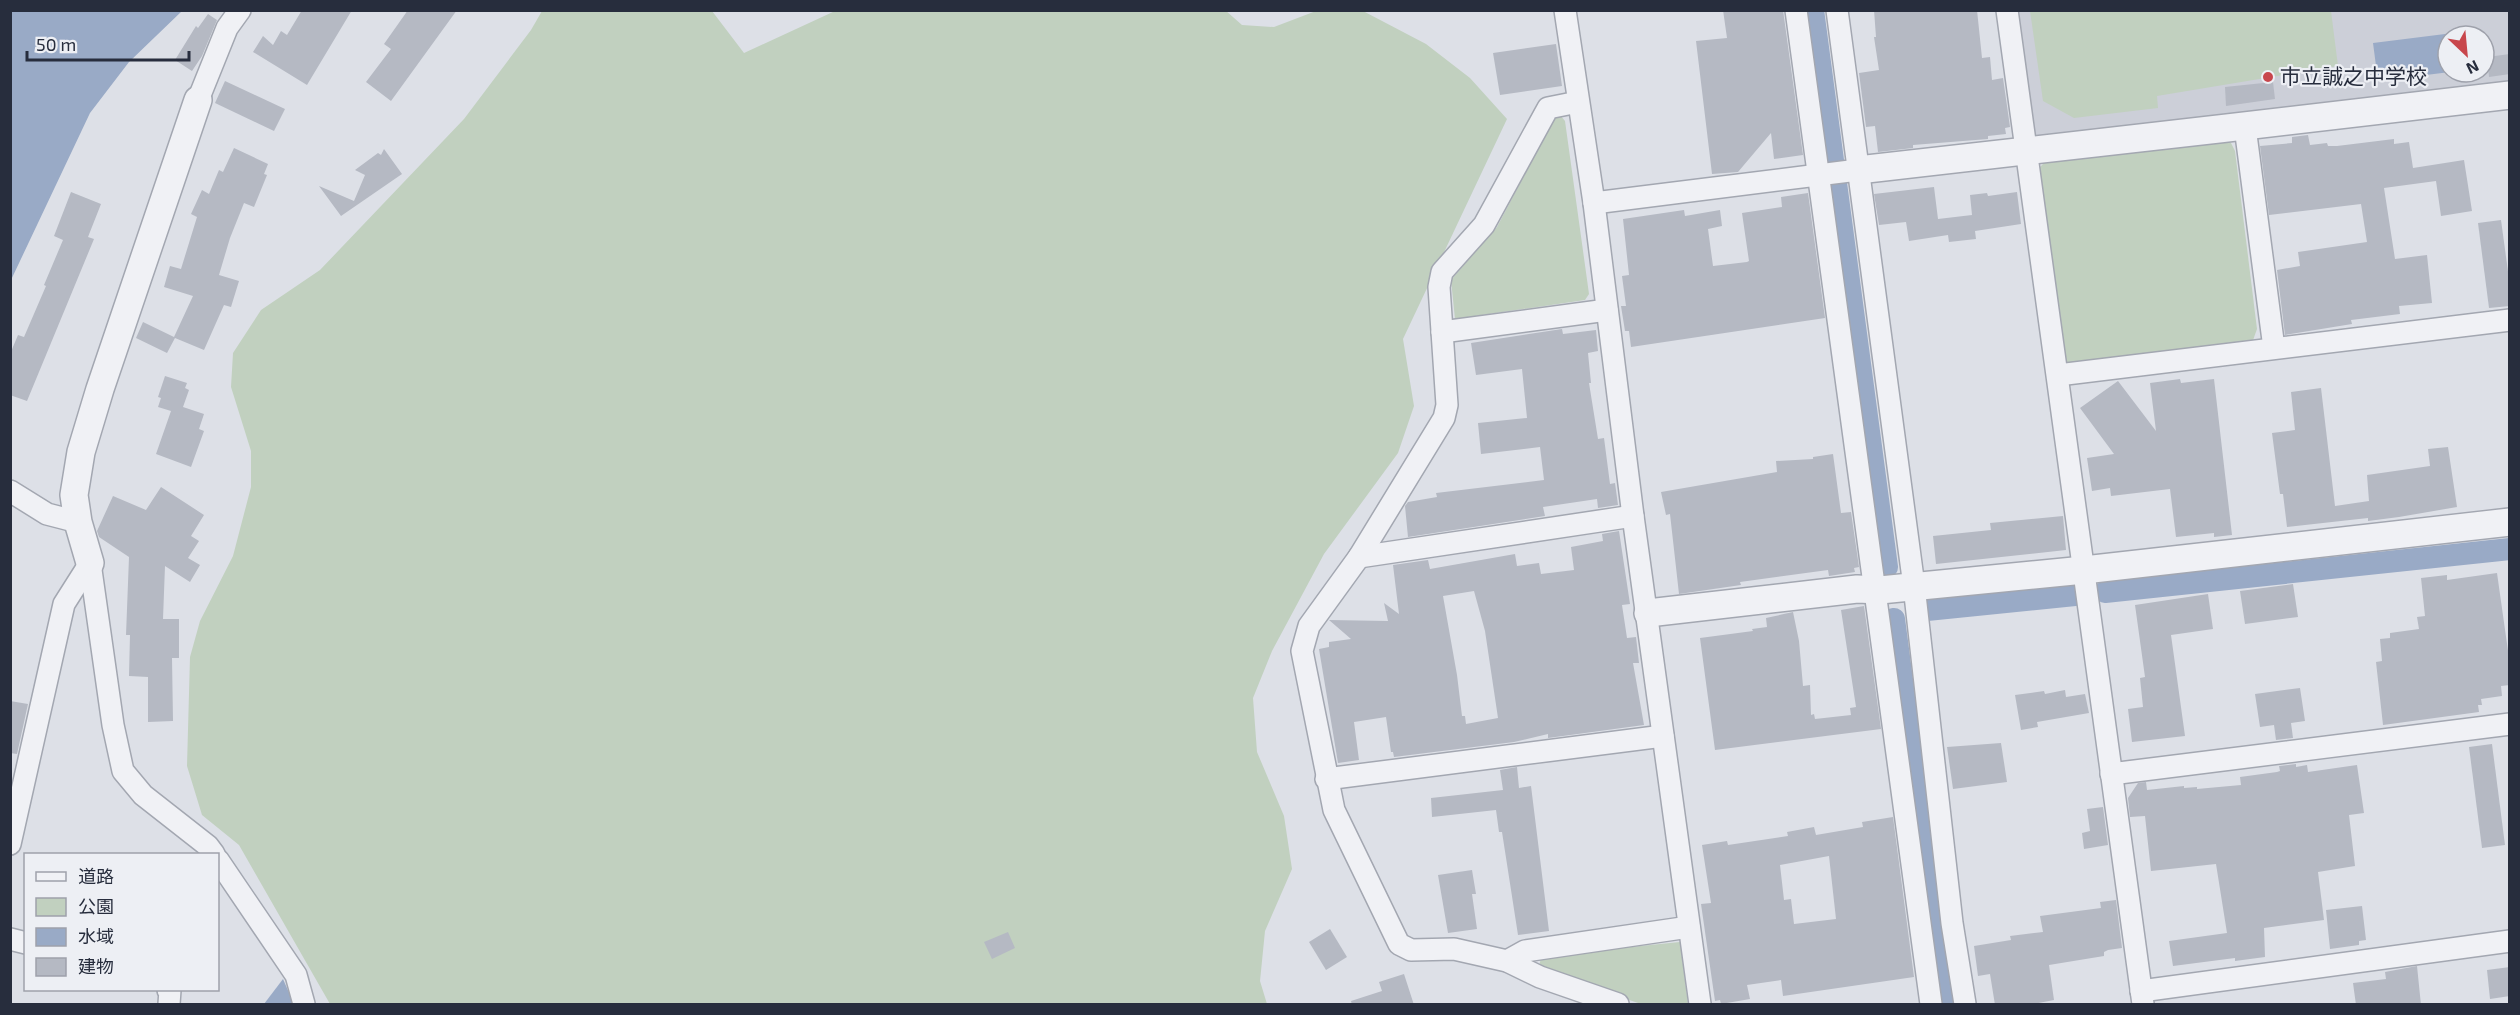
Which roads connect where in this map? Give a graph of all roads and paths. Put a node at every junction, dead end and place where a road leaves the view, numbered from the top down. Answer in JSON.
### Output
{"nodes":[{"id":1,"x":240,"y":10,"type":"edge"},
{"id":2,"x":1565,"y":10,"type":"edge"},
{"id":3,"x":1796,"y":10,"type":"edge"},
{"id":4,"x":1837,"y":10,"type":"edge"},
{"id":5,"x":2007,"y":10,"type":"edge"},
{"id":6,"x":2510,"y":95,"type":"edge"},
{"id":7,"x":198,"y":100,"type":"joint"},
{"id":8,"x":1578,"y":102,"type":"junction"},
{"id":9,"x":2245,"y":127,"type":"junction"},
{"id":10,"x":2025,"y":150,"type":"junction"},
{"id":11,"x":1854,"y":170,"type":"junction"},
{"id":12,"x":1822,"y":174,"type":"junction"},
{"id":13,"x":1594,"y":203,"type":"junction"},
{"id":14,"x":1607,"y":310,"type":"junction"},
{"id":15,"x":2510,"y":320,"type":"edge"},
{"id":16,"x":1442,"y":332,"type":"junction"},
{"id":17,"x":2274,"y":348,"type":"junction"},
{"id":18,"x":2058,"y":375,"type":"junction"},
{"id":19,"x":10,"y":490,"type":"edge"},
{"id":20,"x":1633,"y":516,"type":"junction"},
{"id":21,"x":78,"y":522,"type":"junction"},
{"id":22,"x":2510,"y":522,"type":"edge"},
{"id":23,"x":1359,"y":557,"type":"junction"},
{"id":24,"x":90,"y":563,"type":"junction"},
{"id":25,"x":2084,"y":570,"type":"junction"},
{"id":26,"x":1893,"y":588,"type":"junction"},
{"id":27,"x":1648,"y":613,"type":"junction"},
{"id":28,"x":2510,"y":723,"type":"edge"},
{"id":29,"x":1663,"y":736,"type":"junction"},
{"id":30,"x":2111,"y":774,"type":"junction"},
{"id":31,"x":1326,"y":779,"type":"junction"},
{"id":32,"x":10,"y":844,"type":"edge"},
{"id":33,"x":213,"y":853,"type":"edge"},
{"id":34,"x":219,"y":861,"type":"edge"},
{"id":35,"x":1689,"y":927,"type":"junction"},
{"id":36,"x":2510,"y":941,"type":"edge"},
{"id":37,"x":1507,"y":961,"type":"junction"},
{"id":38,"x":2142,"y":998,"type":"edge"},
{"id":39,"x":303,"y":1005,"type":"edge"},
{"id":40,"x":1618,"y":1005,"type":"edge"},
{"id":41,"x":1700,"y":1005,"type":"edge"},
{"id":42,"x":1931,"y":1005,"type":"edge"},
{"id":43,"x":1965,"y":1005,"type":"edge"}],
"edges":[{"from":1,"to":7,"type":"street"},
{"from":2,"to":8,"type":"street"},
{"from":3,"to":12,"type":"street"},
{"from":4,"to":11,"type":"street"},
{"from":5,"to":10,"type":"street"},
{"from":6,"to":9,"type":"street"},
{"from":7,"to":21,"type":"street"},
{"from":8,"to":13,"type":"street"},
{"from":8,"to":16,"type":"street"},
{"from":9,"to":10,"type":"street"},
{"from":9,"to":17,"type":"street"},
{"from":10,"to":11,"type":"street"},
{"from":10,"to":18,"type":"street"},
{"from":11,"to":12,"type":"street"},
{"from":11,"to":26,"type":"street"},
{"from":12,"to":13,"type":"street"},
{"from":12,"to":26,"type":"street"},
{"from":13,"to":14,"type":"street"},
{"from":14,"to":16,"type":"street"},
{"from":14,"to":20,"type":"street"},
{"from":15,"to":17,"type":"street"},
{"from":16,"to":23,"type":"street"},
{"from":17,"to":18,"type":"street"},
{"from":18,"to":25,"type":"street"},
{"from":19,"to":21,"type":"street"},
{"from":20,"to":23,"type":"street"},
{"from":20,"to":27,"type":"street"},
{"from":21,"to":24,"type":"street"},
{"from":22,"to":25,"type":"street"},
{"from":23,"to":31,"type":"street"},
{"from":24,"to":32,"type":"street"},
{"from":24,"to":33,"type":"street"},
{"from":25,"to":26,"type":"street"},
{"from":25,"to":30,"type":"street"},
{"from":26,"to":27,"type":"street"},
{"from":26,"to":42,"type":"street"},
{"from":26,"to":43,"type":"street"},
{"from":27,"to":29,"type":"street"},
{"from":28,"to":30,"type":"street"},
{"from":29,"to":31,"type":"street"},
{"from":29,"to":35,"type":"street"},
{"from":30,"to":38,"type":"street"},
{"from":31,"to":37,"type":"street"},
{"from":34,"to":39,"type":"street"},
{"from":35,"to":37,"type":"street"},
{"from":35,"to":41,"type":"street"},
{"from":36,"to":38,"type":"street"},
{"from":37,"to":40,"type":"street"}]}
